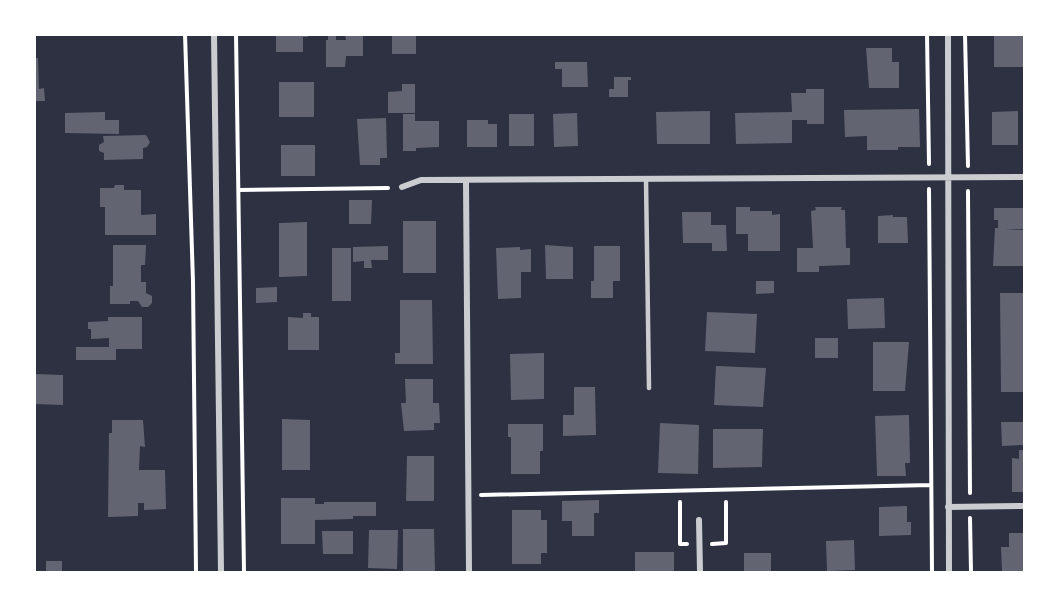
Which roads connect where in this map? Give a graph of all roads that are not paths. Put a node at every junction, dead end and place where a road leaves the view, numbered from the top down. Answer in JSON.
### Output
{"nodes":[{"id":1,"x":214,"y":34,"type":"edge"},
{"id":2,"x":948,"y":34,"type":"edge"},
{"id":3,"x":1024,"y":177,"type":"edge"},
{"id":4,"x":949,"y":178,"type":"junction"},
{"id":5,"x":646,"y":180,"type":"junction"},
{"id":6,"x":466,"y":181,"type":"junction"},
{"id":7,"x":402,"y":187,"type":"road end"},
{"id":8,"x":649,"y":388,"type":"dead end"},
{"id":9,"x":1024,"y":506,"type":"edge"},
{"id":10,"x":948,"y":507,"type":"junction"},
{"id":11,"x":699,"y":520,"type":"dead end"},
{"id":12,"x":220,"y":573,"type":"edge"},
{"id":13,"x":469,"y":573,"type":"edge"},
{"id":14,"x":700,"y":573,"type":"edge"},
{"id":15,"x":949,"y":573,"type":"edge"}],
"edges":[{"from":1,"to":12,"type":"street"},
{"from":2,"to":4,"type":"street"},
{"from":3,"to":4,"type":"street"},
{"from":4,"to":5,"type":"street"},
{"from":4,"to":10,"type":"street"},
{"from":5,"to":6,"type":"street"},
{"from":5,"to":8,"type":"lane"},
{"from":6,"to":7,"type":"street"},
{"from":6,"to":13,"type":"street"},
{"from":9,"to":10,"type":"street"},
{"from":10,"to":15,"type":"street"},
{"from":11,"to":14,"type":"street"}]}
